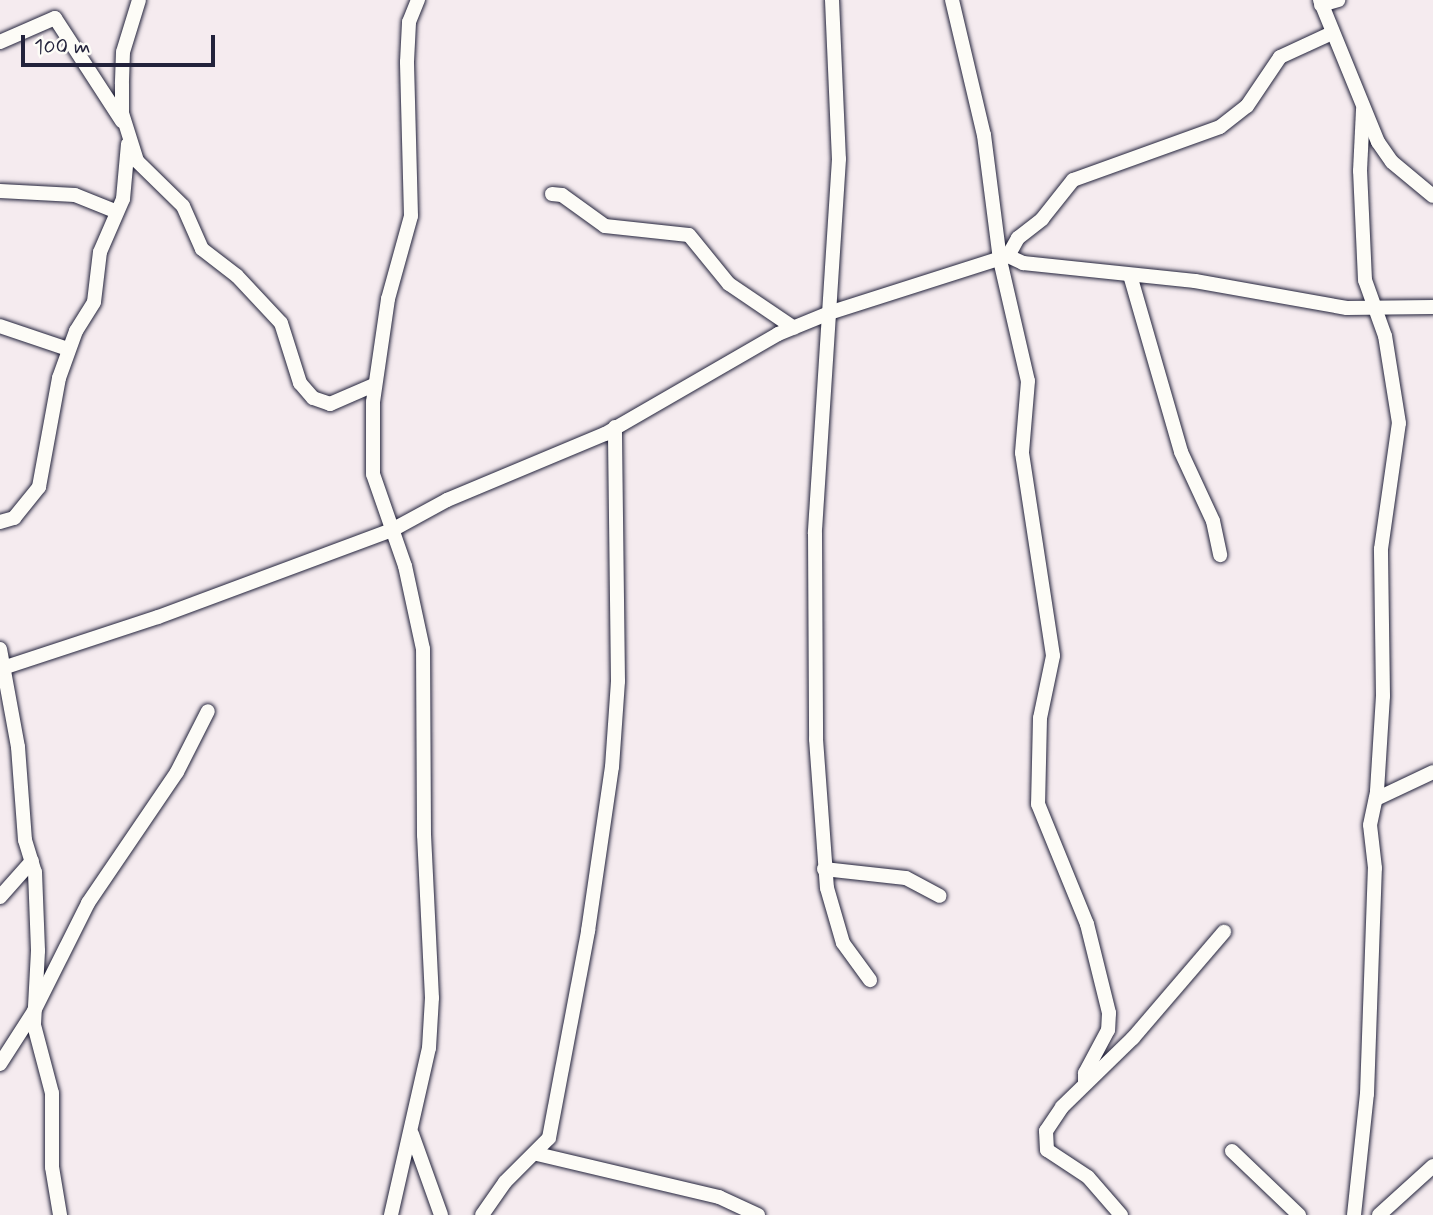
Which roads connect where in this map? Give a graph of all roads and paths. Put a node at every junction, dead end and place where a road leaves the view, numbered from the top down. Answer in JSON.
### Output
{"nodes":[{"id":1,"x":139,"y":0,"type":"edge"},
{"id":2,"x":418,"y":0,"type":"edge"},
{"id":3,"x":832,"y":0,"type":"edge"},
{"id":4,"x":952,"y":0,"type":"edge"},
{"id":5,"x":1338,"y":0,"type":"edge"},
{"id":6,"x":1320,"y":2,"type":"edge"},
{"id":7,"x":1332,"y":33,"type":"junction"},
{"id":8,"x":0,"y":42,"type":"edge"},
{"id":9,"x":1363,"y":109,"type":"junction"},
{"id":10,"x":125,"y":126,"type":"junction"},
{"id":11,"x":129,"y":142,"type":"junction"},
{"id":12,"x":0,"y":191,"type":"edge"},
{"id":13,"x":552,"y":194,"type":"dead end"},
{"id":14,"x":1433,"y":197,"type":"edge"},
{"id":15,"x":117,"y":212,"type":"junction"},
{"id":16,"x":1004,"y":258,"type":"junction"},
{"id":17,"x":1130,"y":275,"type":"junction"},
{"id":18,"x":1433,"y":307,"type":"edge"},
{"id":19,"x":1377,"y":309,"type":"junction"},
{"id":20,"x":832,"y":312,"type":"junction"},
{"id":21,"x":0,"y":326,"type":"edge"},
{"id":22,"x":794,"y":328,"type":"junction"},
{"id":23,"x":68,"y":349,"type":"junction"},
{"id":24,"x":374,"y":384,"type":"junction"},
{"id":25,"x":615,"y":428,"type":"junction"},
{"id":26,"x":0,"y":522,"type":"edge"},
{"id":27,"x":391,"y":530,"type":"junction"},
{"id":28,"x":1220,"y":555,"type":"dead end"},
{"id":29,"x":0,"y":649,"type":"edge"},
{"id":30,"x":3,"y":668,"type":"edge"},
{"id":31,"x":208,"y":711,"type":"dead end"},
{"id":32,"x":1433,"y":772,"type":"edge"},
{"id":33,"x":1376,"y":799,"type":"junction"},
{"id":34,"x":32,"y":861,"type":"junction"},
{"id":35,"x":824,"y":869,"type":"junction"},
{"id":36,"x":940,"y":896,"type":"dead end"},
{"id":37,"x":0,"y":897,"type":"edge"},
{"id":38,"x":1224,"y":932,"type":"dead end"},
{"id":39,"x":870,"y":980,"type":"dead end"},
{"id":40,"x":34,"y":1011,"type":"junction"},
{"id":41,"x":0,"y":1064,"type":"edge"},
{"id":42,"x":1085,"y":1082,"type":"junction"},
{"id":43,"x":411,"y":1132,"type":"junction"},
{"id":44,"x":1231,"y":1151,"type":"dead end"},
{"id":45,"x":537,"y":1154,"type":"junction"},
{"id":46,"x":1433,"y":1166,"type":"edge"},
{"id":47,"x":60,"y":1215,"type":"edge"},
{"id":48,"x":391,"y":1215,"type":"edge"},
{"id":49,"x":441,"y":1215,"type":"edge"},
{"id":50,"x":482,"y":1215,"type":"edge"},
{"id":51,"x":758,"y":1215,"type":"edge"},
{"id":52,"x":1121,"y":1215,"type":"edge"},
{"id":53,"x":1299,"y":1215,"type":"edge"},
{"id":54,"x":1354,"y":1215,"type":"edge"},
{"id":55,"x":1379,"y":1215,"type":"edge"}],
"edges":[{"from":1,"to":10,"type":"street"},
{"from":2,"to":24,"type":"street"},
{"from":3,"to":20,"type":"street"},
{"from":4,"to":16,"type":"street"},
{"from":5,"to":6,"type":"street"},
{"from":6,"to":7,"type":"street"},
{"from":7,"to":9,"type":"street"},
{"from":7,"to":16,"type":"street"},
{"from":8,"to":10,"type":"street"},
{"from":9,"to":14,"type":"street"},
{"from":9,"to":19,"type":"street"},
{"from":10,"to":11,"type":"street"},
{"from":11,"to":15,"type":"street"},
{"from":11,"to":24,"type":"street"},
{"from":12,"to":15,"type":"street"},
{"from":13,"to":22,"type":"street"},
{"from":15,"to":23,"type":"street"},
{"from":16,"to":17,"type":"street"},
{"from":16,"to":20,"type":"street"},
{"from":16,"to":42,"type":"street"},
{"from":17,"to":19,"type":"street"},
{"from":17,"to":28,"type":"street"},
{"from":18,"to":19,"type":"street"},
{"from":19,"to":33,"type":"street"},
{"from":20,"to":22,"type":"street"},
{"from":20,"to":35,"type":"street"},
{"from":21,"to":23,"type":"street"},
{"from":22,"to":25,"type":"street"},
{"from":23,"to":26,"type":"street"},
{"from":24,"to":27,"type":"street"},
{"from":25,"to":27,"type":"street"},
{"from":25,"to":45,"type":"street"},
{"from":27,"to":30,"type":"street"},
{"from":27,"to":43,"type":"street"},
{"from":29,"to":30,"type":"street"},
{"from":30,"to":34,"type":"street"},
{"from":31,"to":40,"type":"street"},
{"from":32,"to":33,"type":"street"},
{"from":33,"to":54,"type":"street"},
{"from":34,"to":37,"type":"street"},
{"from":34,"to":40,"type":"street"},
{"from":35,"to":36,"type":"street"},
{"from":35,"to":39,"type":"street"},
{"from":38,"to":42,"type":"street"},
{"from":40,"to":41,"type":"street"},
{"from":40,"to":47,"type":"street"},
{"from":42,"to":52,"type":"street"},
{"from":43,"to":48,"type":"street"},
{"from":43,"to":49,"type":"street"},
{"from":44,"to":53,"type":"street"},
{"from":45,"to":50,"type":"street"},
{"from":45,"to":51,"type":"street"},
{"from":46,"to":55,"type":"street"}]}
